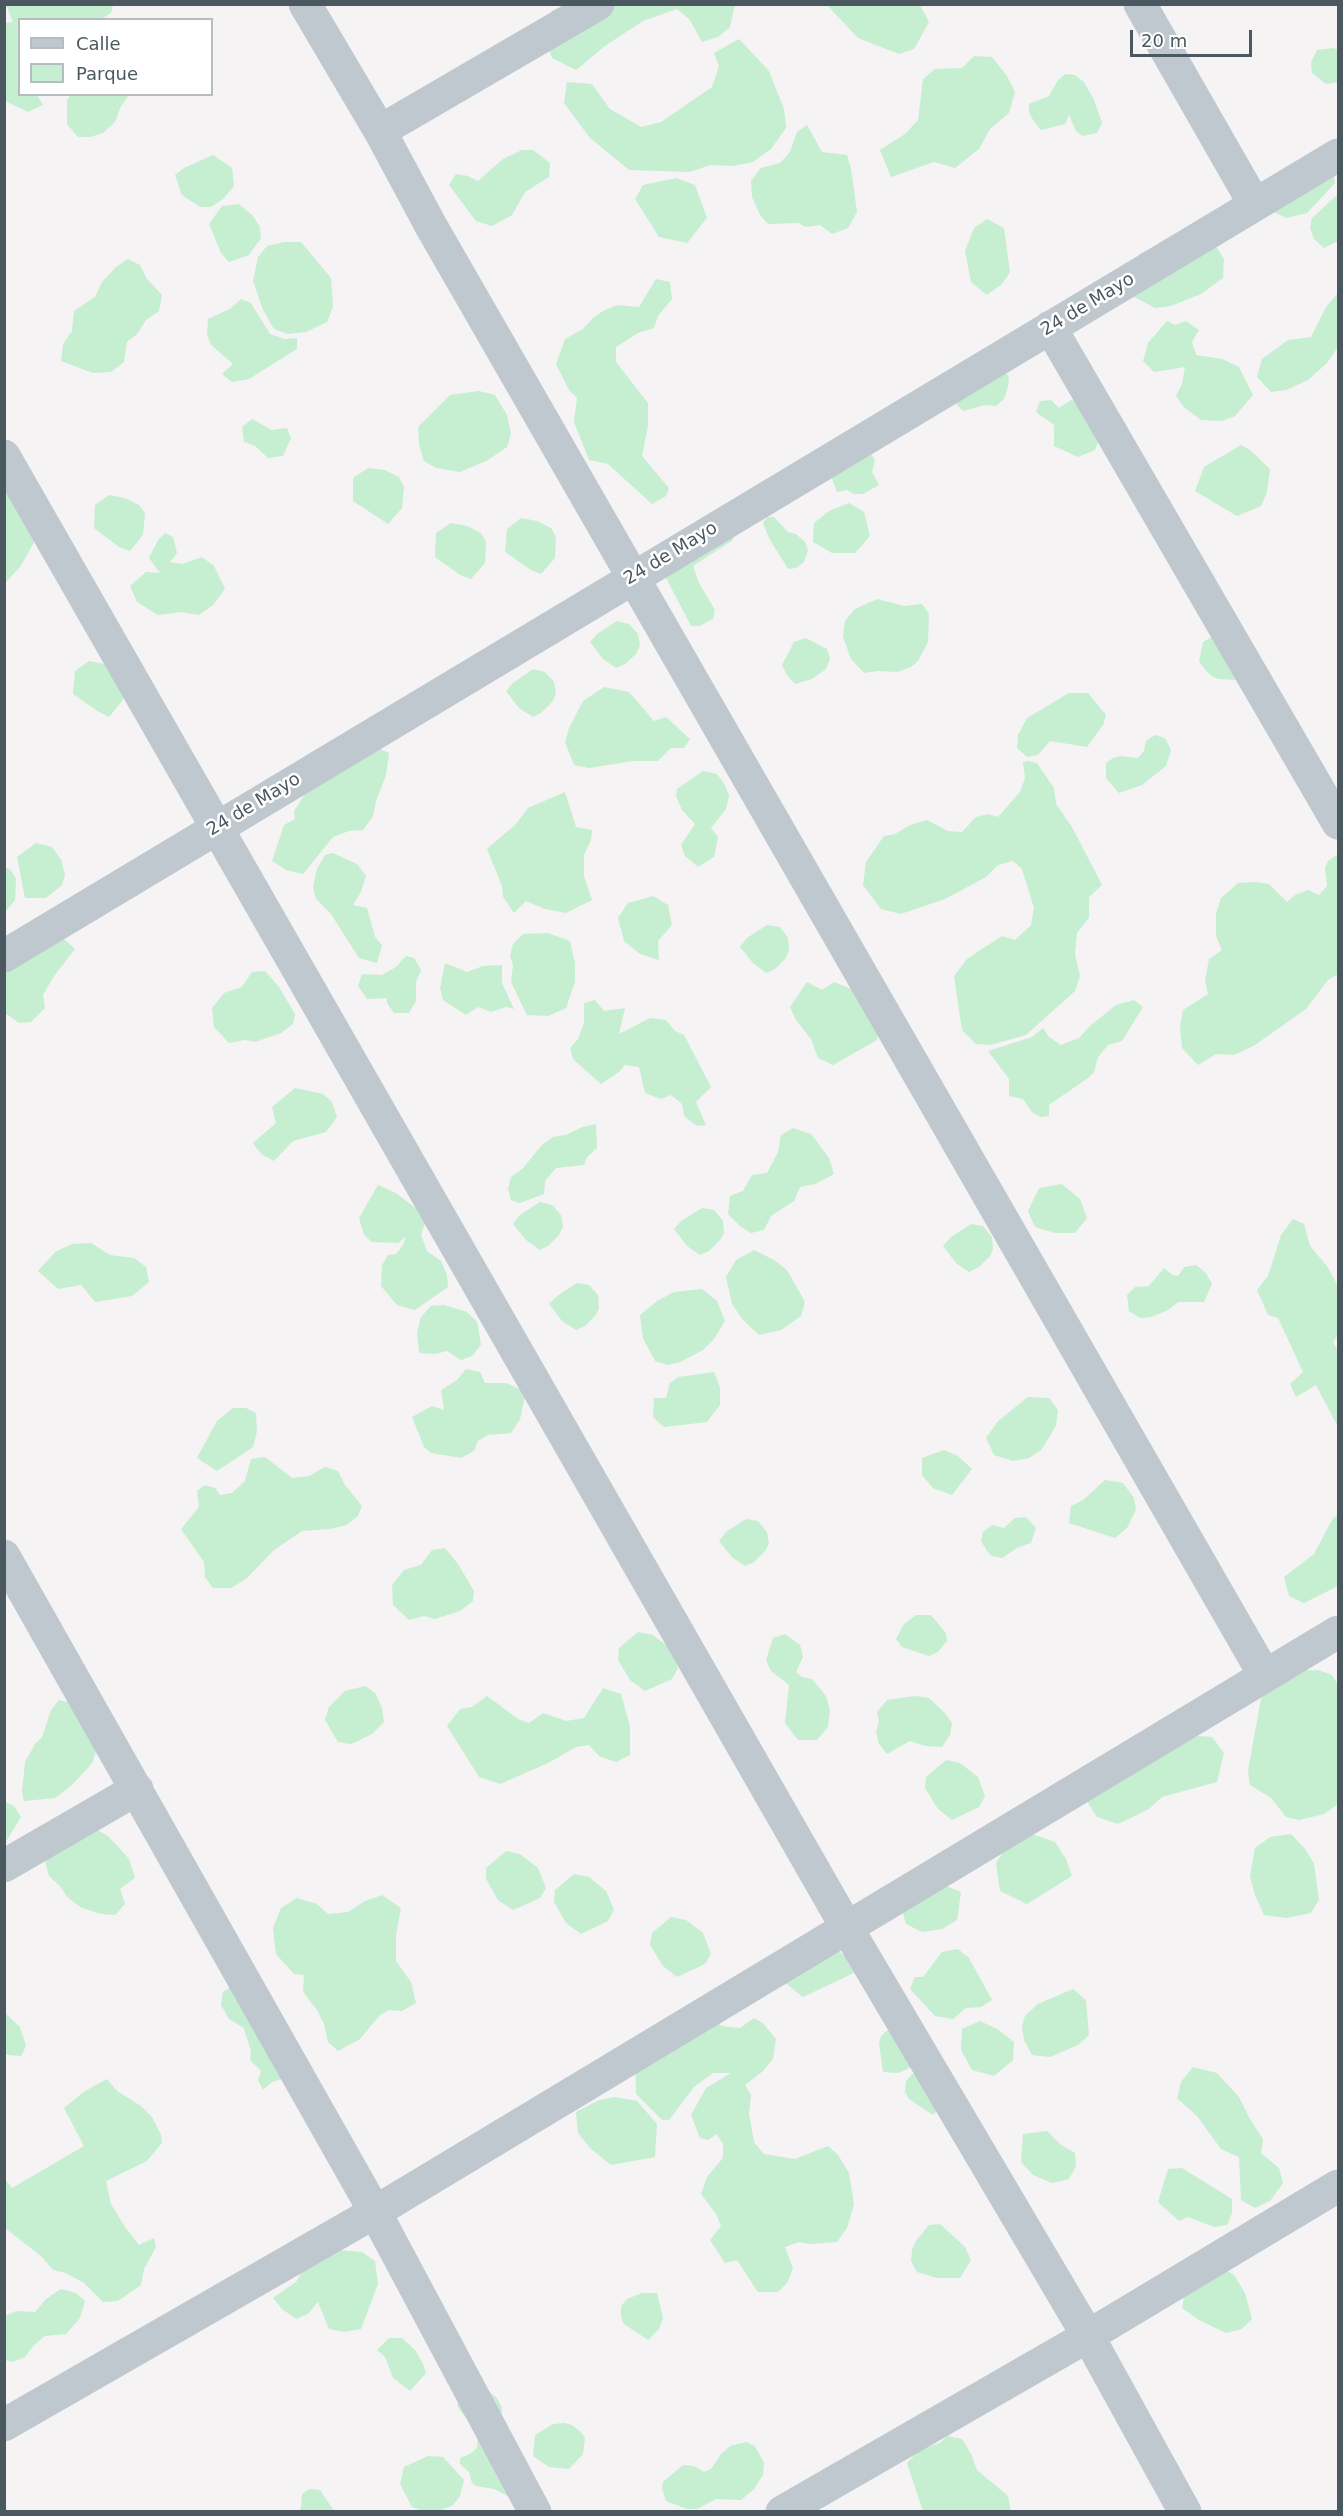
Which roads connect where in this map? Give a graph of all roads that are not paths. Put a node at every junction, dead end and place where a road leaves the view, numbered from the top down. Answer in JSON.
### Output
{"nodes":[{"id":1,"x":305,"y":4,"type":"edge"},
{"id":2,"x":598,"y":4,"type":"edge"},
{"id":3,"x":1140,"y":4,"type":"edge"},
{"id":4,"x":380,"y":131,"type":"junction"},
{"id":5,"x":1338,"y":155,"type":"edge"},
{"id":6,"x":1255,"y":205,"type":"junction"},
{"id":7,"x":1050,"y":327,"type":"junction"},
{"id":8,"x":4,"y":456,"type":"edge"},
{"id":9,"x":633,"y":577,"type":"junction"},
{"id":10,"x":1338,"y":823,"type":"edge"},
{"id":11,"x":217,"y":827,"type":"junction"},
{"id":12,"x":4,"y":956,"type":"edge"},
{"id":13,"x":4,"y":1556,"type":"edge"},
{"id":14,"x":1338,"y":1632,"type":"edge"},
{"id":15,"x":1265,"y":1676,"type":"junction"},
{"id":16,"x":138,"y":1789,"type":"junction"},
{"id":17,"x":4,"y":1866,"type":"edge"},
{"id":18,"x":847,"y":1928,"type":"junction"},
{"id":19,"x":1338,"y":2186,"type":"edge"},
{"id":20,"x":375,"y":2212,"type":"junction"},
{"id":21,"x":1088,"y":2336,"type":"junction"},
{"id":22,"x":4,"y":2425,"type":"edge"},
{"id":23,"x":535,"y":2511,"type":"edge"},
{"id":24,"x":782,"y":2511,"type":"edge"},
{"id":25,"x":1185,"y":2511,"type":"edge"}],
"edges":[{"from":1,"to":4,"type":"street"},
{"from":2,"to":4,"type":"street"},
{"from":3,"to":6,"type":"street"},
{"from":4,"to":9,"type":"street"},
{"from":5,"to":6,"type":"street","name":"24 de Mayo"},
{"from":6,"to":7,"type":"street","name":"24 de Mayo"},
{"from":7,"to":9,"type":"street","name":"24 de Mayo"},
{"from":7,"to":10,"type":"street"},
{"from":8,"to":11,"type":"street"},
{"from":9,"to":11,"type":"street","name":"24 de Mayo"},
{"from":9,"to":15,"type":"street"},
{"from":11,"to":12,"type":"street","name":"24 de Mayo"},
{"from":11,"to":18,"type":"street"},
{"from":13,"to":16,"type":"street"},
{"from":14,"to":15,"type":"street"},
{"from":15,"to":18,"type":"street"},
{"from":16,"to":17,"type":"street"},
{"from":16,"to":20,"type":"street"},
{"from":18,"to":20,"type":"street"},
{"from":18,"to":21,"type":"street"},
{"from":19,"to":21,"type":"street"},
{"from":20,"to":22,"type":"street"},
{"from":20,"to":23,"type":"street"},
{"from":21,"to":24,"type":"street"},
{"from":21,"to":25,"type":"street"}]}
